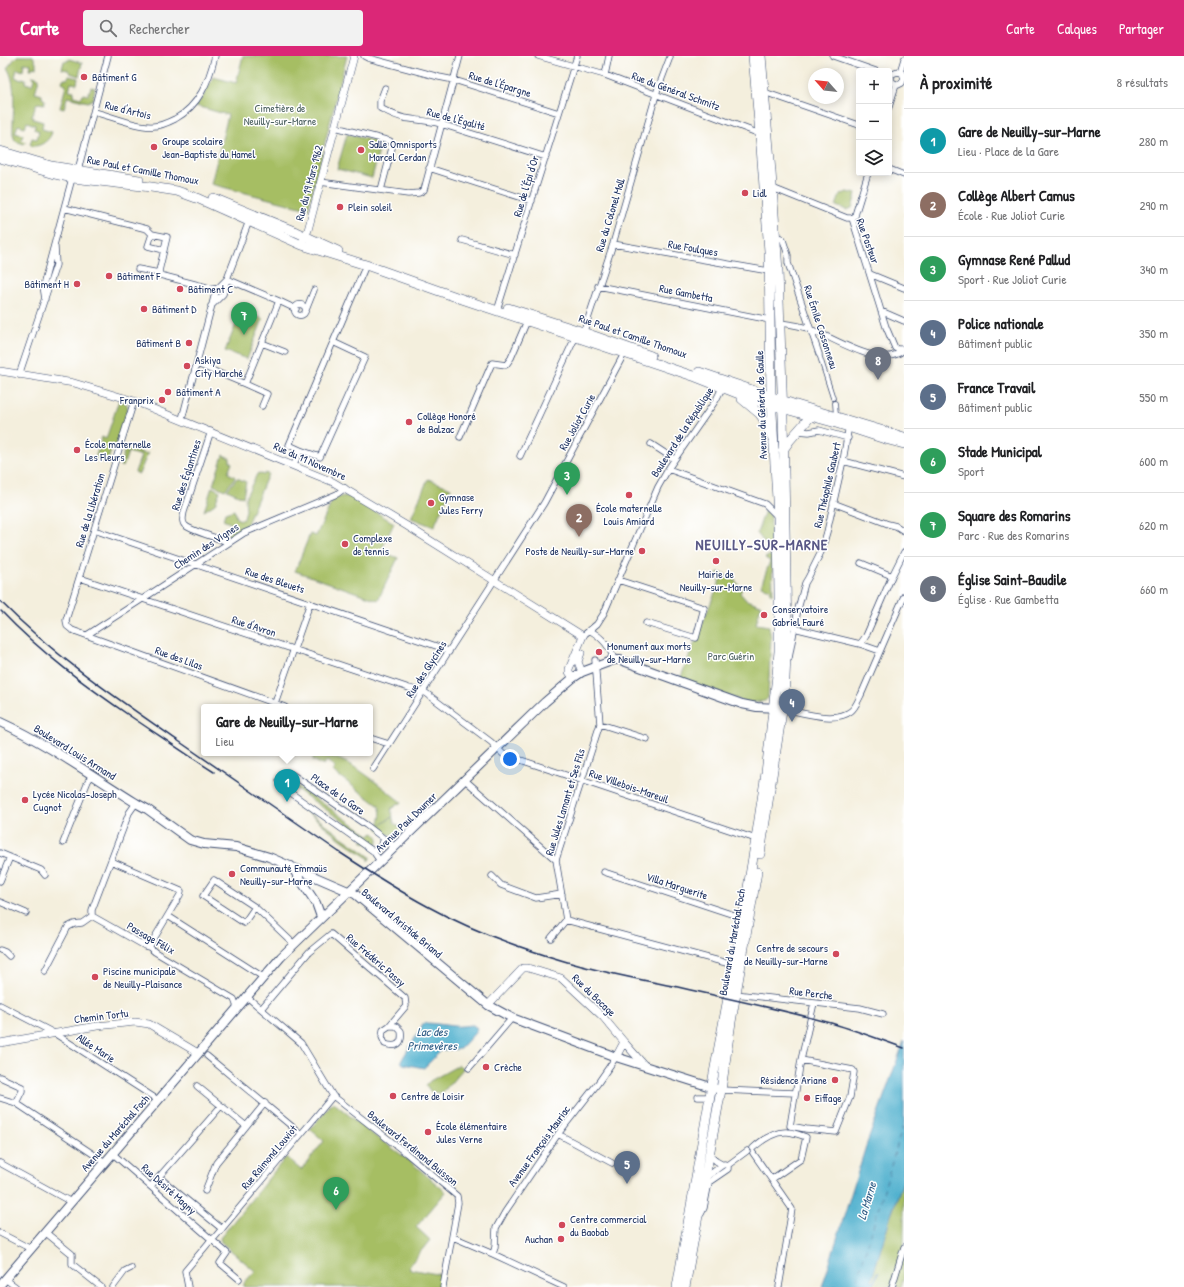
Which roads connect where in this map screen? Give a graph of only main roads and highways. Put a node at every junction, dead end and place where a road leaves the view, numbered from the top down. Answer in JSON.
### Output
{"nodes":[{"id":1,"x":753,"y":56,"type":"edge"},
{"id":2,"x":761,"y":56,"type":"edge"},
{"id":3,"x":0,"y":151,"type":"edge"},
{"id":4,"x":0,"y":158,"type":"edge"},
{"id":5,"x":768,"y":187,"type":"junction"},
{"id":6,"x":303,"y":240,"type":"junction"},
{"id":7,"x":498,"y":308,"type":"junction"},
{"id":8,"x":579,"y":335,"type":"junction"},
{"id":9,"x":626,"y":350,"type":"junction"},
{"id":10,"x":737,"y":394,"type":"junction"},
{"id":11,"x":772,"y":401,"type":"junction"},
{"id":12,"x":783,"y":405,"type":"junction"},
{"id":13,"x":813,"y":416,"type":"junction"},
{"id":14,"x":850,"y":424,"type":"junction"},
{"id":15,"x":904,"y":437,"type":"edge"},
{"id":16,"x":774,"y":442,"type":"junction"},
{"id":17,"x":904,"y":444,"type":"edge"},
{"id":18,"x":783,"y":450,"type":"junction"},
{"id":19,"x":787,"y":625,"type":"junction"},
{"id":20,"x":776,"y":708,"type":"junction"},
{"id":21,"x":0,"y":722,"type":"edge"},
{"id":22,"x":291,"y":866,"type":"junction"},
{"id":23,"x":349,"y":892,"type":"junction"},
{"id":24,"x":316,"y":903,"type":"junction"},
{"id":25,"x":331,"y":907,"type":"junction"},
{"id":26,"x":321,"y":917,"type":"junction"},
{"id":27,"x":263,"y":977,"type":"joint"},
{"id":28,"x":510,"y":1020,"type":"junction"},
{"id":29,"x":721,"y":1036,"type":"junction"},
{"id":30,"x":721,"y":1090,"type":"junction"},
{"id":31,"x":710,"y":1092,"type":"junction"},
{"id":32,"x":716,"y":1119,"type":"junction"},
{"id":33,"x":703,"y":1180,"type":"junction"},
{"id":34,"x":3,"y":1282,"type":"edge"},
{"id":35,"x":677,"y":1287,"type":"edge"},
{"id":36,"x":685,"y":1287,"type":"edge"}],
"edges":[{"from":1,"to":5,"type":"main road"},
{"from":2,"to":5,"type":"main road"},
{"from":3,"to":6,"type":"main road","name":"Rue Paul et Camille Thomoux"},
{"from":4,"to":6,"type":"main road","name":"Rue Paul et Camille Thomoux"},
{"from":5,"to":11,"type":"main road","name":"Avenue du Général de Gaulle"},
{"from":5,"to":12,"type":"main road","name":"Avenue du Général de Gaulle"},
{"from":6,"to":7,"type":"main road","name":"Rue Paul et Camille Thomoux"},
{"from":7,"to":8,"type":"main road","name":"Rue Paul et Camille Thomoux"},
{"from":7,"to":8,"type":"main road","name":"Rue Paul et Camille Thomoux"},
{"from":8,"to":9,"type":"main road","name":"Rue Paul et Camille Thomoux"},
{"from":9,"to":10,"type":"main road","name":"Rue Paul et Camille Thomoux"},
{"from":9,"to":11,"type":"main road","name":"Rue Paul et Camille Thomoux"},
{"from":10,"to":11,"type":"main road","name":"Rue Paul et Camille Thomoux"},
{"from":10,"to":16,"type":"main road"},
{"from":11,"to":12,"type":"main road","name":"Rue Paul et Camille Thomoux"},
{"from":11,"to":16,"type":"main road","name":"Avenue du Général de Gaulle"},
{"from":12,"to":13,"type":"main road","name":"Rue Paul et Camille Thomoux"},
{"from":12,"to":14,"type":"main road","name":"Rue Paul et Camille Thomoux"},
{"from":12,"to":18,"type":"main road","name":"Avenue du Général de Gaulle"},
{"from":13,"to":14,"type":"main road","name":"Rue Paul et Camille Thomoux"},
{"from":13,"to":18,"type":"main road"},
{"from":14,"to":15,"type":"main road"},
{"from":14,"to":17,"type":"main road"},
{"from":16,"to":19,"type":"main road","name":"Avenue du Général de Gaulle"},
{"from":18,"to":19,"type":"main road","name":"Avenue du Général de Gaulle"},
{"from":19,"to":20,"type":"main road","name":"Avenue du Général de Gaulle"},
{"from":19,"to":20,"type":"main road","name":"Avenue du Général de Gaulle"},
{"from":20,"to":23,"type":"main road","name":"Avenue Paul Doumer"},
{"from":20,"to":29,"type":"main road","name":"Boulevard du Maréchal Foch"},
{"from":20,"to":30,"type":"main road","name":"Boulevard du Maréchal Foch"},
{"from":21,"to":22,"type":"main road","name":"Boulevard Louis Armand"},
{"from":22,"to":23,"type":"main road","name":"Boulevard Louis Armand"},
{"from":22,"to":24,"type":"main road"},
{"from":23,"to":25,"type":"main road","name":"Avenue Paul Doumer"},
{"from":23,"to":28,"type":"main road","name":"Boulevard Aristide Briand"},
{"from":23,"to":28,"type":"main road","name":"Boulevard Aristide Briand"},
{"from":24,"to":25,"type":"main road"},
{"from":24,"to":26,"type":"main road"},
{"from":25,"to":26,"type":"main road","name":"Avenue Paul Doumer"},
{"from":26,"to":27,"type":"main road","name":"Avenue Paul Doumer"},
{"from":27,"to":34,"type":"main road","name":"Avenue du Maréchal Foch"},
{"from":28,"to":31,"type":"main road","name":"Boulevard Aristide Briand"},
{"from":29,"to":30,"type":"main road"},
{"from":29,"to":31,"type":"main road","name":"Boulevard du Maréchal Foch"},
{"from":30,"to":31,"type":"main road","name":"Boulevard Aristide Briand"},
{"from":30,"to":32,"type":"main road","name":"Boulevard du Maréchal Foch"},
{"from":31,"to":32,"type":"main road"},
{"from":31,"to":33,"type":"main road","name":"Boulevard du Maréchal Foch"},
{"from":32,"to":33,"type":"main road","name":"Boulevard du Maréchal Foch"},
{"from":33,"to":35,"type":"main road","name":"Boulevard du Maréchal Foch"},
{"from":33,"to":36,"type":"main road","name":"Boulevard du Maréchal Foch"}]}
